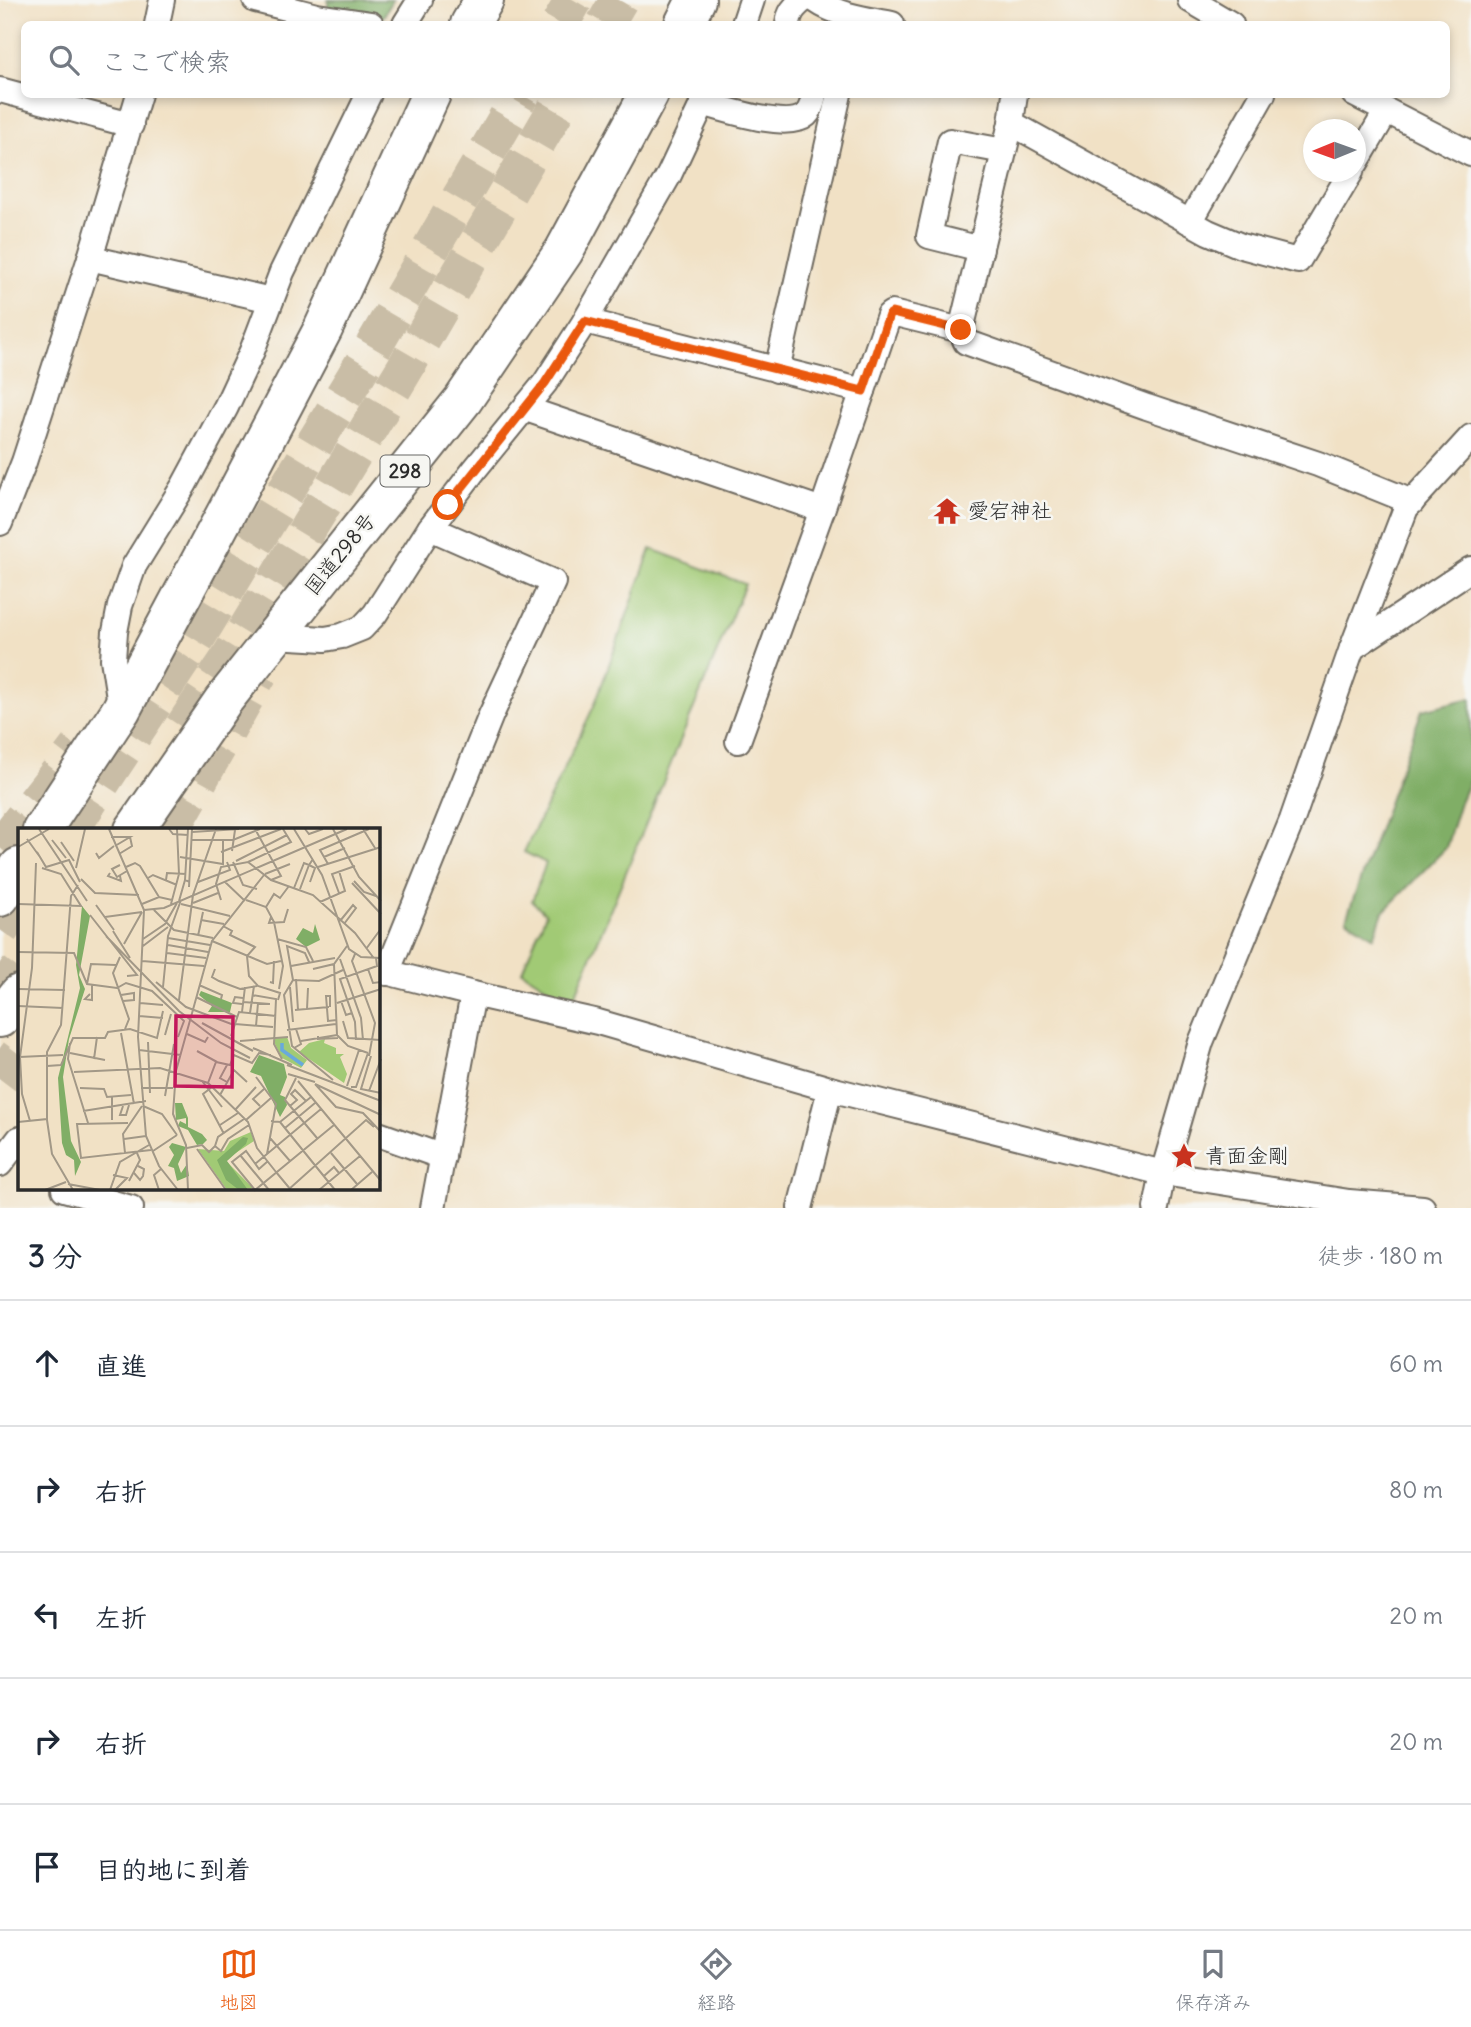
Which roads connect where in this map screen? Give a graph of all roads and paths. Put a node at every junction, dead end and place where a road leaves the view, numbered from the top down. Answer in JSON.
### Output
{"nodes":[{"id":1,"x":162,"y":0,"type":"edge"},
{"id":2,"x":255,"y":0,"type":"edge"},
{"id":3,"x":419,"y":0,"type":"edge"},
{"id":4,"x":484,"y":0,"type":"edge"},
{"id":5,"x":696,"y":0,"type":"edge"},
{"id":6,"x":752,"y":0,"type":"edge"},
{"id":7,"x":803,"y":0,"type":"edge"},
{"id":8,"x":815,"y":0,"type":"edge"},
{"id":9,"x":1196,"y":1,"type":"edge"},
{"id":10,"x":158,"y":21,"type":"edge"},
{"id":11,"x":351,"y":21,"type":"edge"},
{"id":12,"x":407,"y":21,"type":"edge"},
{"id":13,"x":472,"y":21,"type":"edge"},
{"id":14,"x":686,"y":21,"type":"edge"},
{"id":15,"x":745,"y":21,"type":"edge"},
{"id":16,"x":788,"y":21,"type":"edge"},
{"id":17,"x":855,"y":21,"type":"edge"},
{"id":18,"x":1226,"y":21,"type":"edge"},
{"id":19,"x":0,"y":90,"type":"edge"},
{"id":20,"x":21,"y":96,"type":"edge"},
{"id":21,"x":30,"y":98,"type":"edge"},
{"id":22,"x":138,"y":98,"type":"edge"},
{"id":23,"x":367,"y":98,"type":"edge"},
{"id":24,"x":429,"y":98,"type":"edge"},
{"id":25,"x":647,"y":98,"type":"edge"},
{"id":26,"x":814,"y":98,"type":"edge"},
{"id":27,"x":838,"y":98,"type":"edge"},
{"id":28,"x":1015,"y":98,"type":"edge"},
{"id":29,"x":1261,"y":98,"type":"edge"},
{"id":30,"x":1361,"y":98,"type":"edge"},
{"id":31,"x":704,"y":99,"type":"edge"},
{"id":32,"x":1386,"y":112,"type":"junction"},
{"id":33,"x":1011,"y":123,"type":"junction"},
{"id":34,"x":131,"y":125,"type":"junction"},
{"id":35,"x":1366,"y":146,"type":"edge"},
{"id":36,"x":1004,"y":151,"type":"junction"},
{"id":37,"x":1471,"y":154,"type":"edge"},
{"id":38,"x":1345,"y":182,"type":"edge"},
{"id":39,"x":1190,"y":222,"type":"junction"},
{"id":40,"x":981,"y":248,"type":"junction"},
{"id":41,"x":90,"y":258,"type":"junction"},
{"id":42,"x":271,"y":300,"type":"junction"},
{"id":43,"x":585,"y":321,"type":"junction"},
{"id":44,"x":961,"y":330,"type":"junction"},
{"id":45,"x":777,"y":370,"type":"junction"},
{"id":46,"x":863,"y":391,"type":"junction"},
{"id":47,"x":526,"y":409,"type":"junction"},
{"id":48,"x":1471,"y":437,"type":"edge"},
{"id":49,"x":1412,"y":502,"type":"junction"},
{"id":50,"x":822,"y":510,"type":"junction"},
{"id":51,"x":0,"y":523,"type":"edge"},
{"id":52,"x":430,"y":528,"type":"junction"},
{"id":53,"x":1471,"y":569,"type":"edge"},
{"id":54,"x":274,"y":636,"type":"junction"},
{"id":55,"x":1352,"y":649,"type":"junction"},
{"id":56,"x":121,"y":710,"type":"junction"},
{"id":57,"x":738,"y":740,"type":"dead end"},
{"id":58,"x":43,"y":828,"type":"edge"},
{"id":59,"x":135,"y":828,"type":"edge"},
{"id":60,"x":18,"y":869,"type":"edge"},
{"id":61,"x":0,"y":897,"type":"edge"},
{"id":62,"x":383,"y":972,"type":"edge"},
{"id":63,"x":18,"y":994,"type":"edge"},
{"id":64,"x":473,"y":995,"type":"junction"},
{"id":65,"x":0,"y":1018,"type":"edge"},
{"id":66,"x":830,"y":1089,"type":"junction"},
{"id":67,"x":380,"y":1135,"type":"edge"},
{"id":68,"x":443,"y":1157,"type":"junction"},
{"id":69,"x":1163,"y":1172,"type":"junction"},
{"id":70,"x":68,"y":1190,"type":"edge"},
{"id":71,"x":131,"y":1208,"type":"edge"},
{"id":72,"x":433,"y":1208,"type":"edge"},
{"id":73,"x":800,"y":1208,"type":"edge"},
{"id":74,"x":1156,"y":1208,"type":"edge"},
{"id":75,"x":1423,"y":1208,"type":"edge"}],
"edges":[{"from":1,"to":10,"type":"street"},
{"from":2,"to":11,"type":"street"},
{"from":3,"to":12,"type":"street"},
{"from":4,"to":13,"type":"highway"},
{"from":5,"to":14,"type":"highway"},
{"from":6,"to":15,"type":"street"},
{"from":7,"to":16,"type":"street"},
{"from":8,"to":17,"type":"street"},
{"from":9,"to":18,"type":"street"},
{"from":19,"to":20,"type":"street"},
{"from":21,"to":34,"type":"street"},
{"from":22,"to":34,"type":"street"},
{"from":23,"to":42,"type":"street"},
{"from":24,"to":56,"type":"highway"},
{"from":25,"to":54,"type":"highway","name":"国道298号","number":"298"},
{"from":26,"to":31,"type":"street"},
{"from":27,"to":45,"type":"street"},
{"from":28,"to":33,"type":"street"},
{"from":29,"to":39,"type":"street"},
{"from":30,"to":32,"type":"street"},
{"from":31,"to":43,"type":"street"},
{"from":32,"to":35,"type":"street"},
{"from":32,"to":37,"type":"street"},
{"from":33,"to":36,"type":"street"},
{"from":33,"to":39,"type":"street"},
{"from":34,"to":41,"type":"street"},
{"from":36,"to":40,"type":"street"},
{"from":36,"to":40,"type":"street"},
{"from":38,"to":39,"type":"street"},
{"from":40,"to":44,"type":"street"},
{"from":41,"to":42,"type":"street"},
{"from":41,"to":51,"type":"street"},
{"from":42,"to":56,"type":"street"},
{"from":43,"to":45,"type":"street"},
{"from":43,"to":47,"type":"street"},
{"from":44,"to":46,"type":"street"},
{"from":44,"to":49,"type":"street"},
{"from":45,"to":46,"type":"street"},
{"from":46,"to":50,"type":"street"},
{"from":47,"to":50,"type":"street"},
{"from":47,"to":52,"type":"street"},
{"from":48,"to":49,"type":"street"},
{"from":49,"to":55,"type":"street"},
{"from":50,"to":57,"type":"street"},
{"from":52,"to":54,"type":"street"},
{"from":52,"to":62,"type":"street"},
{"from":53,"to":55,"type":"street"},
{"from":54,"to":59,"type":"highway","name":"国道298号","number":"298"},
{"from":55,"to":69,"type":"street"},
{"from":56,"to":58,"type":"highway"},
{"from":60,"to":61,"type":"highway"},
{"from":62,"to":64,"type":"street"},
{"from":63,"to":65,"type":"highway"},
{"from":64,"to":66,"type":"street"},
{"from":64,"to":68,"type":"street"},
{"from":66,"to":69,"type":"street"},
{"from":66,"to":73,"type":"street"},
{"from":67,"to":68,"type":"street"},
{"from":68,"to":72,"type":"street"},
{"from":69,"to":74,"type":"street"},
{"from":69,"to":75,"type":"street"},
{"from":70,"to":71,"type":"street"}]}
